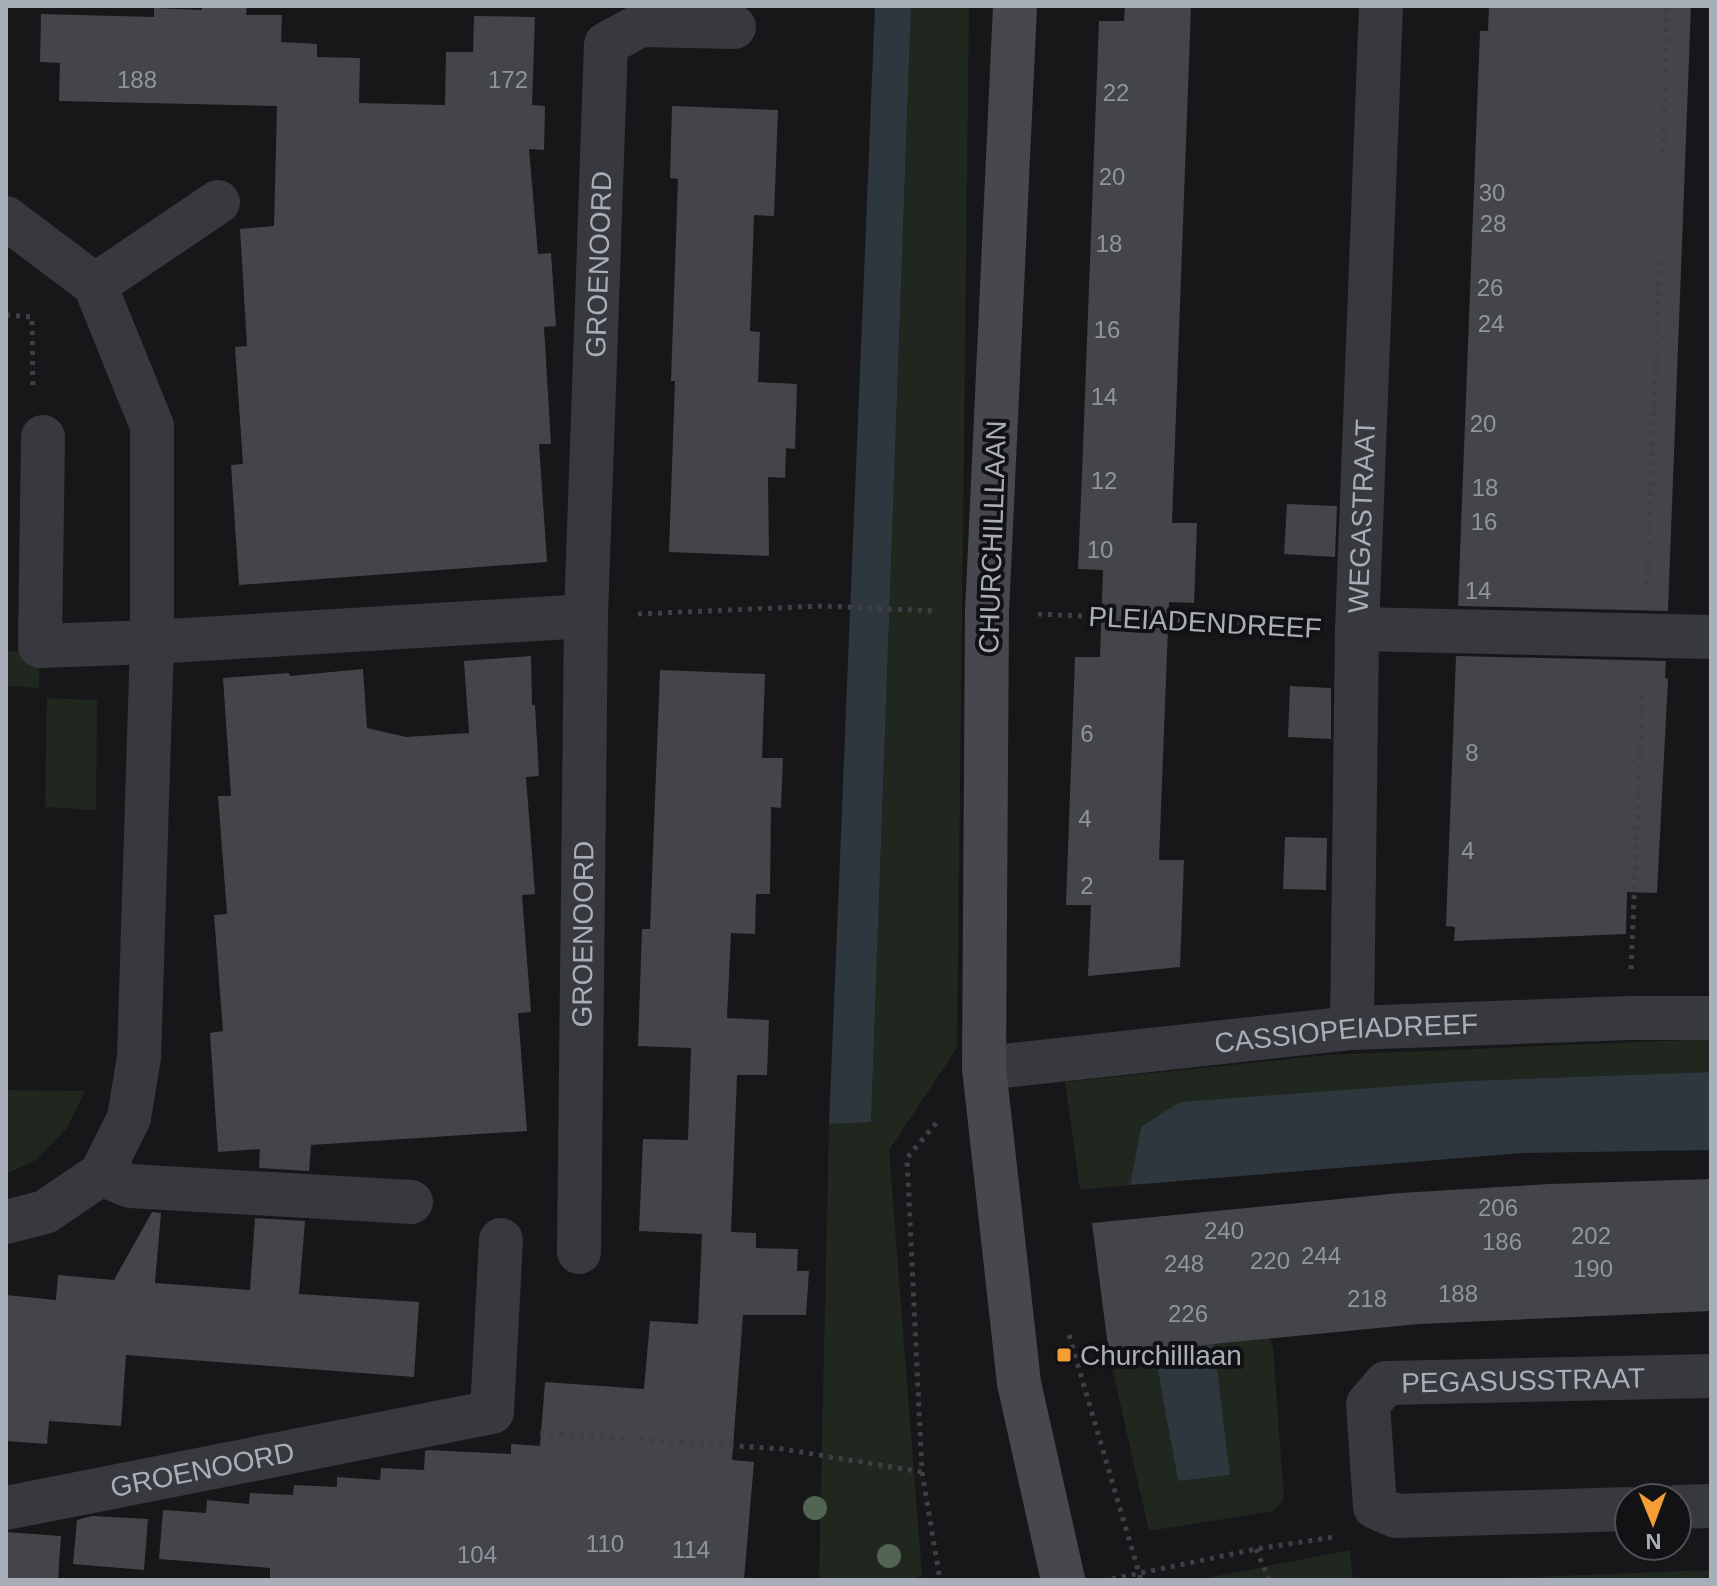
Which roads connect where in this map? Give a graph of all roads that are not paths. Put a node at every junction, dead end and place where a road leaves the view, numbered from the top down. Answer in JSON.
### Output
{"nodes":[{"id":1,"x":1015,"y":6,"type":"edge"},
{"id":2,"x":1381,"y":6,"type":"edge"},
{"id":3,"x":734,"y":27,"type":"dead end"},
{"id":4,"x":218,"y":202,"type":"dead end"},
{"id":5,"x":6,"y":218,"type":"edge"},
{"id":6,"x":95,"y":285,"type":"junction"},
{"id":7,"x":43,"y":437,"type":"road end"},
{"id":8,"x":586,"y":616,"type":"junction"},
{"id":9,"x":1357,"y":629,"type":"junction"},
{"id":10,"x":1711,"y":637,"type":"edge"},
{"id":11,"x":152,"y":642,"type":"junction"},
{"id":12,"x":1711,"y":1018,"type":"edge"},
{"id":13,"x":1352,"y":1028,"type":"junction"},
{"id":14,"x":984,"y":1068,"type":"junction"},
{"id":15,"x":101,"y":1174,"type":"junction"},
{"id":16,"x":411,"y":1202,"type":"dead end"},
{"id":17,"x":6,"y":1222,"type":"edge"},
{"id":18,"x":501,"y":1240,"type":"dead end"},
{"id":19,"x":579,"y":1252,"type":"dead end"},
{"id":20,"x":1711,"y":1376,"type":"edge"},
{"id":21,"x":6,"y":1508,"type":"edge"},
{"id":22,"x":1613,"y":1509,"type":"edge"},
{"id":23,"x":1063,"y":1580,"type":"edge"}],
"edges":[{"from":1,"to":14,"type":"street","name":"CHURCHILLLAAN"},
{"from":2,"to":9,"type":"street","name":"WEGASTRAAT"},
{"from":3,"to":8,"type":"street","name":"GROENOORD"},
{"from":4,"to":6,"type":"street"},
{"from":5,"to":6,"type":"street"},
{"from":6,"to":11,"type":"street"},
{"from":7,"to":11,"type":"street"},
{"from":8,"to":11,"type":"street"},
{"from":8,"to":19,"type":"street","name":"GROENOORD"},
{"from":9,"to":10,"type":"street","name":"PLEIADENDREEF"},
{"from":9,"to":13,"type":"street","name":"WEGASTRAAT"},
{"from":11,"to":15,"type":"street"},
{"from":12,"to":13,"type":"street","name":"CASSIOPEIADREEF"},
{"from":13,"to":14,"type":"street","name":"CASSIOPEIADREEF"},
{"from":14,"to":23,"type":"street","name":"CHURCHILLLAAN"},
{"from":15,"to":16,"type":"street"},
{"from":15,"to":17,"type":"street"},
{"from":18,"to":21,"type":"street","name":"GROENOORD"},
{"from":20,"to":22,"type":"street","name":"PEGASUSSTRAAT"}]}
